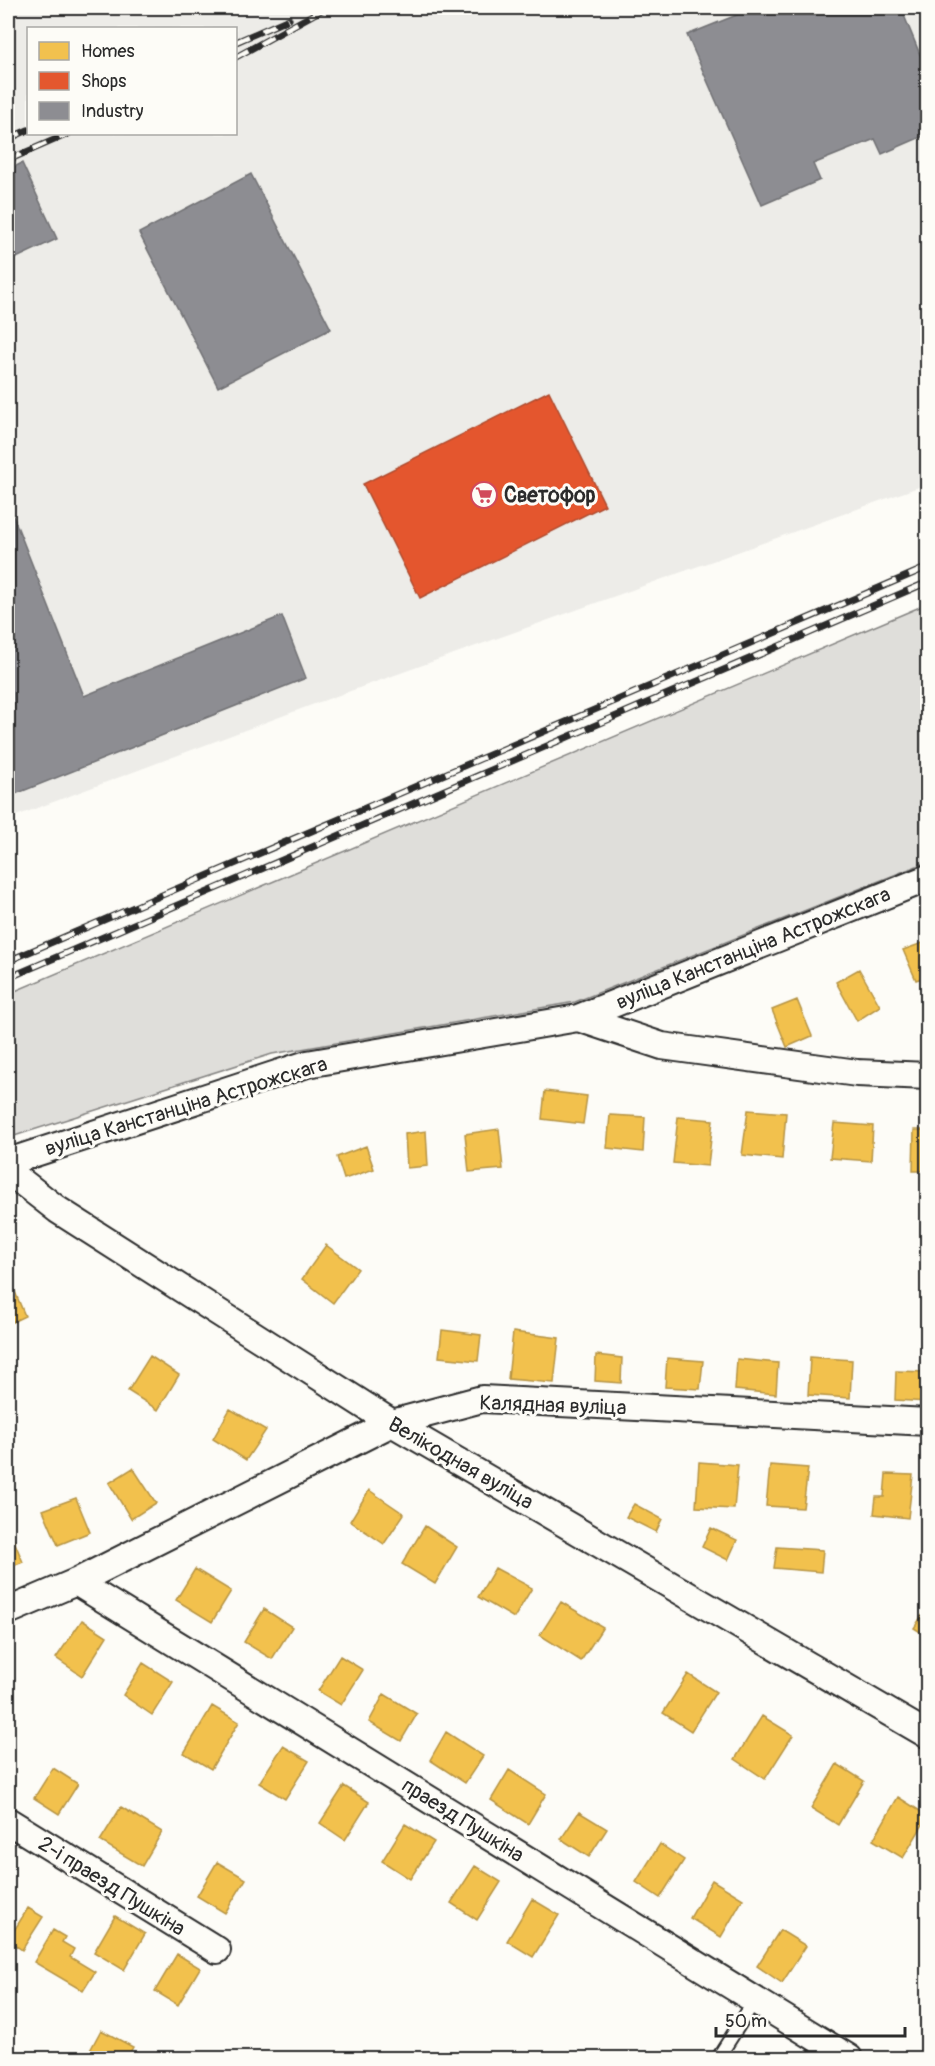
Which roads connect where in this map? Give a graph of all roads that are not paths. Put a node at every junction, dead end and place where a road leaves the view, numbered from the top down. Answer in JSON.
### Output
{"nodes":[{"id":1,"x":927,"y":878,"type":"edge"},
{"id":2,"x":578,"y":1018,"type":"junction"},
{"id":3,"x":927,"y":1076,"type":"edge"},
{"id":4,"x":8,"y":1162,"type":"edge"},
{"id":5,"x":8,"y":1171,"type":"edge"},
{"id":6,"x":927,"y":1422,"type":"edge"},
{"id":7,"x":392,"y":1423,"type":"junction"},
{"id":8,"x":76,"y":1582,"type":"junction"},
{"id":9,"x":8,"y":1611,"type":"edge"},
{"id":10,"x":927,"y":1735,"type":"edge"},
{"id":11,"x":8,"y":1821,"type":"edge"},
{"id":12,"x":217,"y":1950,"type":"dead end"},
{"id":13,"x":755,"y":2000,"type":"junction"},
{"id":14,"x":718,"y":2058,"type":"edge"},
{"id":15,"x":849,"y":2058,"type":"edge"}],
"edges":[{"from":1,"to":2,"type":"street","name":"вуліца Канстанціна Астрожскага"},
{"from":2,"to":3,"type":"street","name":"вуліца Канстанціна Астрожскага"},
{"from":2,"to":4,"type":"street","name":"вуліца Канстанціна Астрожскага"},
{"from":5,"to":7,"type":"street","name":"Велікодная вуліца"},
{"from":6,"to":7,"type":"street","name":"Калядная вуліца"},
{"from":7,"to":8,"type":"street","name":"Калядная вуліца"},
{"from":7,"to":10,"type":"street","name":"Велікодная вуліца"},
{"from":8,"to":9,"type":"street","name":"Калядная вуліца"},
{"from":8,"to":13,"type":"street","name":"праезд Пушкіна"},
{"from":11,"to":12,"type":"street","name":"2-і праезд Пушкіна"},
{"from":13,"to":14,"type":"lane"},
{"from":13,"to":15,"type":"street","name":"праезд Пушкіна"}]}
